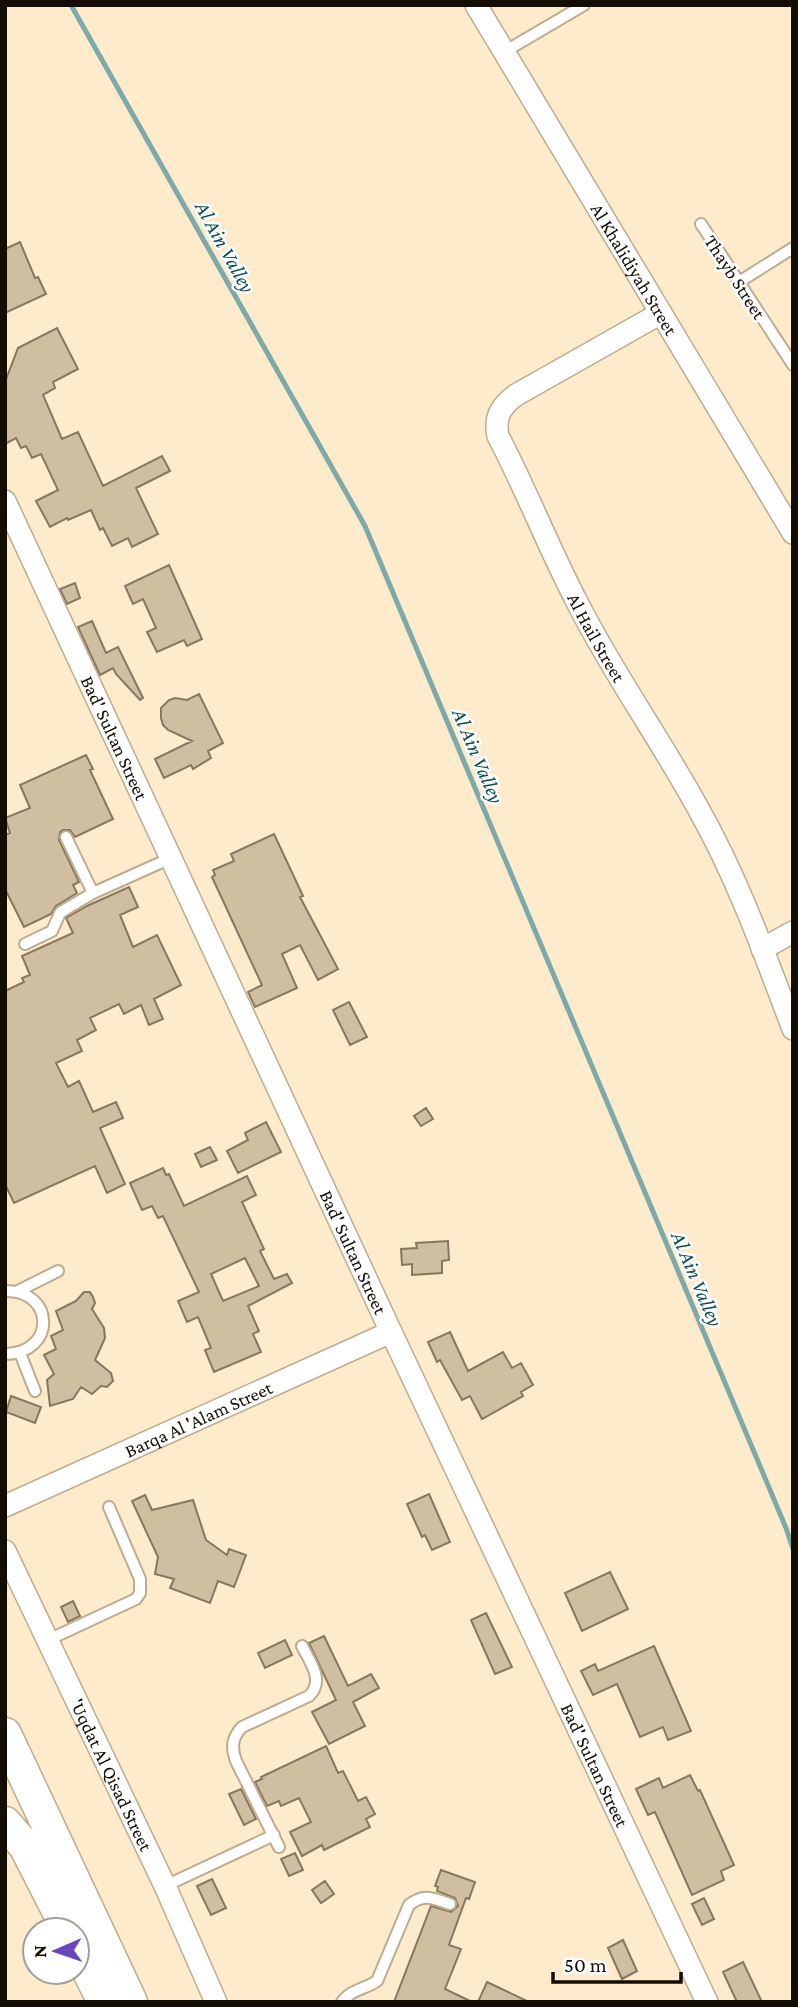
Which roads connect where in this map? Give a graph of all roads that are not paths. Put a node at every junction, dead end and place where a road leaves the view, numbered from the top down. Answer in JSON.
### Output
{"nodes":[{"id":1,"x":476,"y":5,"type":"edge"},
{"id":2,"x":584,"y":5,"type":"edge"},
{"id":3,"x":504,"y":52,"type":"junction"},
{"id":4,"x":701,"y":224,"type":"dead end"},
{"id":5,"x":793,"y":248,"type":"edge"},
{"id":6,"x":738,"y":282,"type":"junction"},
{"id":7,"x":661,"y":313,"type":"junction"},
{"id":8,"x":793,"y":365,"type":"edge"},
{"id":9,"x":5,"y":501,"type":"edge"},
{"id":10,"x":793,"y":533,"type":"edge"},
{"id":11,"x":66,"y":836,"type":"dead end"},
{"id":12,"x":171,"y":858,"type":"junction"},
{"id":13,"x":93,"y":893,"type":"junction"},
{"id":14,"x":793,"y":932,"type":"edge"},
{"id":15,"x":25,"y":944,"type":"dead end"},
{"id":16,"x":762,"y":948,"type":"junction"},
{"id":17,"x":793,"y":1029,"type":"edge"},
{"id":18,"x":58,"y":1271,"type":"dead end"},
{"id":19,"x":18,"y":1291,"type":"junction"},
{"id":20,"x":5,"y":1292,"type":"edge"},
{"id":21,"x":391,"y":1332,"type":"junction"},
{"id":22,"x":20,"y":1353,"type":"junction"},
{"id":23,"x":5,"y":1354,"type":"edge"},
{"id":24,"x":35,"y":1391,"type":"dead end"},
{"id":25,"x":5,"y":1506,"type":"edge"},
{"id":26,"x":109,"y":1507,"type":"dead end"},
{"id":27,"x":5,"y":1551,"type":"edge"},
{"id":28,"x":48,"y":1640,"type":"junction"},
{"id":29,"x":302,"y":1646,"type":"dead end"},
{"id":30,"x":5,"y":1734,"type":"edge"},
{"id":31,"x":5,"y":1823,"type":"edge"},
{"id":32,"x":274,"y":1835,"type":"junction"},
{"id":33,"x":5,"y":1842,"type":"edge"},
{"id":34,"x":279,"y":1847,"type":"dead end"},
{"id":35,"x":165,"y":1886,"type":"junction"},
{"id":36,"x":450,"y":1904,"type":"dead end"},
{"id":37,"x":39,"y":1916,"type":"edge"},
{"id":38,"x":61,"y":1916,"type":"edge"},
{"id":39,"x":91,"y":1976,"type":"edge"},
{"id":40,"x":73,"y":1986,"type":"edge"},
{"id":41,"x":80,"y":2002,"type":"edge"},
{"id":42,"x":104,"y":2002,"type":"edge"},
{"id":43,"x":131,"y":2002,"type":"edge"},
{"id":44,"x":216,"y":2002,"type":"edge"},
{"id":45,"x":342,"y":2002,"type":"edge"},
{"id":46,"x":707,"y":2002,"type":"edge"}],
"edges":[{"from":1,"to":3,"type":"street","name":"Al Khalidiyah Street"},
{"from":2,"to":3,"type":"lane"},
{"from":3,"to":7,"type":"street","name":"Al Khalidiyah Street"},
{"from":4,"to":6,"type":"lane","name":"Thayb Street"},
{"from":5,"to":6,"type":"lane"},
{"from":6,"to":8,"type":"lane","name":"Thayb Street"},
{"from":7,"to":10,"type":"street","name":"Al Khalidiyah Street"},
{"from":7,"to":16,"type":"street","name":"Al Hail Street"},
{"from":9,"to":12,"type":"street","name":"Bad' Sultan Street"},
{"from":11,"to":13,"type":"lane"},
{"from":12,"to":13,"type":"lane"},
{"from":12,"to":21,"type":"street","name":"Bad' Sultan Street"},
{"from":13,"to":15,"type":"lane"},
{"from":14,"to":16,"type":"street"},
{"from":16,"to":17,"type":"street","name":"Al Hail Street"},
{"from":18,"to":19,"type":"lane"},
{"from":19,"to":20,"type":"lane"},
{"from":19,"to":22,"type":"lane"},
{"from":21,"to":25,"type":"street","name":"Barqa Al 'Alam Street"},
{"from":21,"to":46,"type":"street","name":"Bad' Sultan Street"},
{"from":22,"to":23,"type":"lane"},
{"from":22,"to":24,"type":"lane"},
{"from":26,"to":28,"type":"lane"},
{"from":27,"to":28,"type":"street","name":"'Uqdat Al Qisad Street"},
{"from":28,"to":35,"type":"street","name":"'Uqdat Al Qisad Street"},
{"from":29,"to":32,"type":"lane"},
{"from":30,"to":43,"type":"main road"},
{"from":31,"to":38,"type":"main road"},
{"from":32,"to":34,"type":"lane"},
{"from":32,"to":35,"type":"lane"},
{"from":33,"to":37,"type":"main road"},
{"from":35,"to":44,"type":"street","name":"'Uqdat Al Qisad Street"},
{"from":36,"to":45,"type":"lane"},
{"from":39,"to":42,"type":"main road"},
{"from":40,"to":41,"type":"main road"}]}
